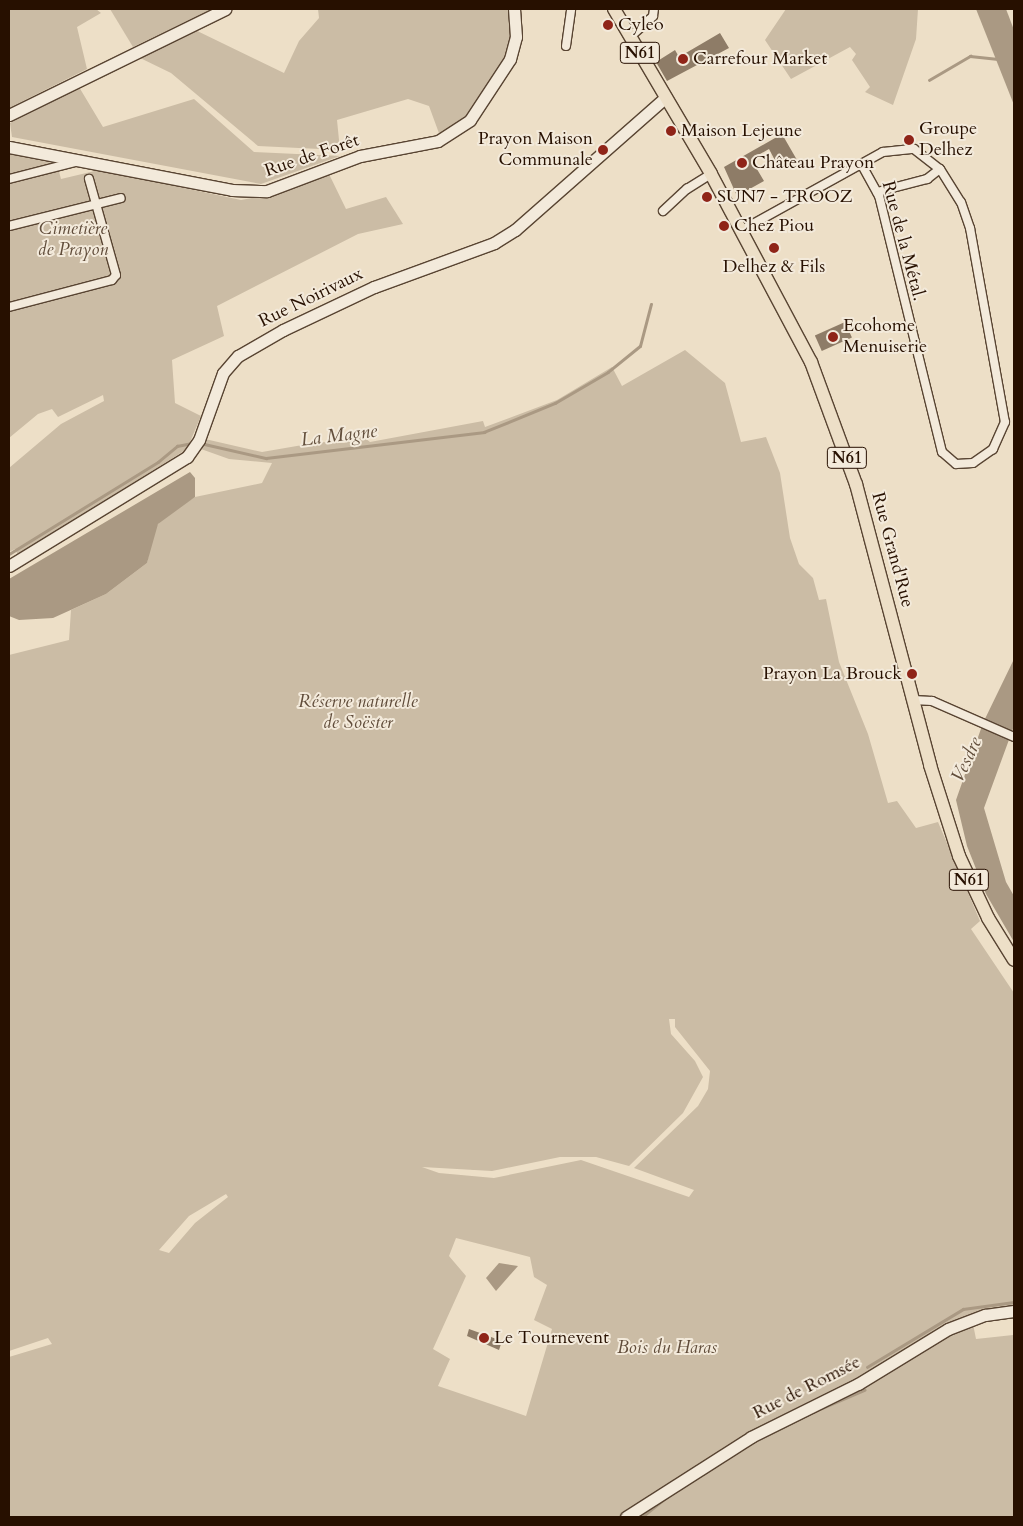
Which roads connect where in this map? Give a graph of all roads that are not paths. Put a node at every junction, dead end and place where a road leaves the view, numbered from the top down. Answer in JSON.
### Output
{"nodes":[{"id":1,"x":225,"y":9,"type":"edge"},
{"id":2,"x":514,"y":9,"type":"edge"},
{"id":3,"x":571,"y":9,"type":"edge"},
{"id":4,"x":614,"y":9,"type":"edge"},
{"id":5,"x":654,"y":9,"type":"edge"},
{"id":6,"x":630,"y":37,"type":"junction"},
{"id":7,"x":566,"y":46,"type":"dead end"},
{"id":8,"x":666,"y":97,"type":"junction"},
{"id":9,"x":9,"y":115,"type":"edge"},
{"id":10,"x":9,"y":147,"type":"edge"},
{"id":11,"x":80,"y":161,"type":"junction"},
{"id":12,"x":862,"y":165,"type":"junction"},
{"id":13,"x":940,"y":169,"type":"junction"},
{"id":14,"x":711,"y":174,"type":"junction"},
{"id":15,"x":9,"y":179,"type":"edge"},
{"id":16,"x":89,"y":179,"type":"dead end"},
{"id":17,"x":877,"y":192,"type":"junction"},
{"id":18,"x":121,"y":198,"type":"dead end"},
{"id":19,"x":96,"y":204,"type":"junction"},
{"id":20,"x":663,"y":211,"type":"dead end"},
{"id":21,"x":9,"y":226,"type":"edge"},
{"id":22,"x":742,"y":230,"type":"junction"},
{"id":23,"x":9,"y":307,"type":"edge"},
{"id":24,"x":9,"y":566,"type":"edge"},
{"id":25,"x":913,"y":700,"type":"junction"},
{"id":26,"x":1014,"y":737,"type":"edge"},
{"id":27,"x":1014,"y":960,"type":"edge"},
{"id":28,"x":1014,"y":1311,"type":"edge"},
{"id":29,"x":626,"y":1517,"type":"edge"}],
"edges":[{"from":1,"to":9,"type":"street"},
{"from":2,"to":11,"type":"street","name":"Rue de Forêt"},
{"from":3,"to":7,"type":"street"},
{"from":4,"to":6,"type":"main road","name":"Rue Grand'Rue","number":"N61"},
{"from":5,"to":6,"type":"street"},
{"from":6,"to":8,"type":"main road","name":"Rue Grand'Rue","number":"N61"},
{"from":8,"to":14,"type":"main road","name":"Rue Grand'Rue","number":"N61"},
{"from":8,"to":24,"type":"street","name":"Rue Noirivaux"},
{"from":10,"to":11,"type":"street","name":"Rue de Forêt"},
{"from":11,"to":15,"type":"street"},
{"from":12,"to":13,"type":"street","name":"Rue de la Métal."},
{"from":12,"to":17,"type":"street","name":"Rue de la Métal."},
{"from":12,"to":22,"type":"street","name":"Rue de la Métal."},
{"from":13,"to":17,"type":"street"},
{"from":13,"to":17,"type":"street","name":"Rue de la Métal."},
{"from":14,"to":20,"type":"street"},
{"from":14,"to":22,"type":"main road","name":"Rue Grand'Rue","number":"N61"},
{"from":16,"to":19,"type":"street"},
{"from":18,"to":19,"type":"street"},
{"from":19,"to":21,"type":"street"},
{"from":19,"to":23,"type":"street"},
{"from":22,"to":25,"type":"main road","name":"Rue Grand'Rue","number":"N61"},
{"from":25,"to":26,"type":"street"},
{"from":25,"to":27,"type":"main road","name":"Rue Grand'Rue","number":"N61"},
{"from":28,"to":29,"type":"street","name":"Rue de Romsée"}]}
